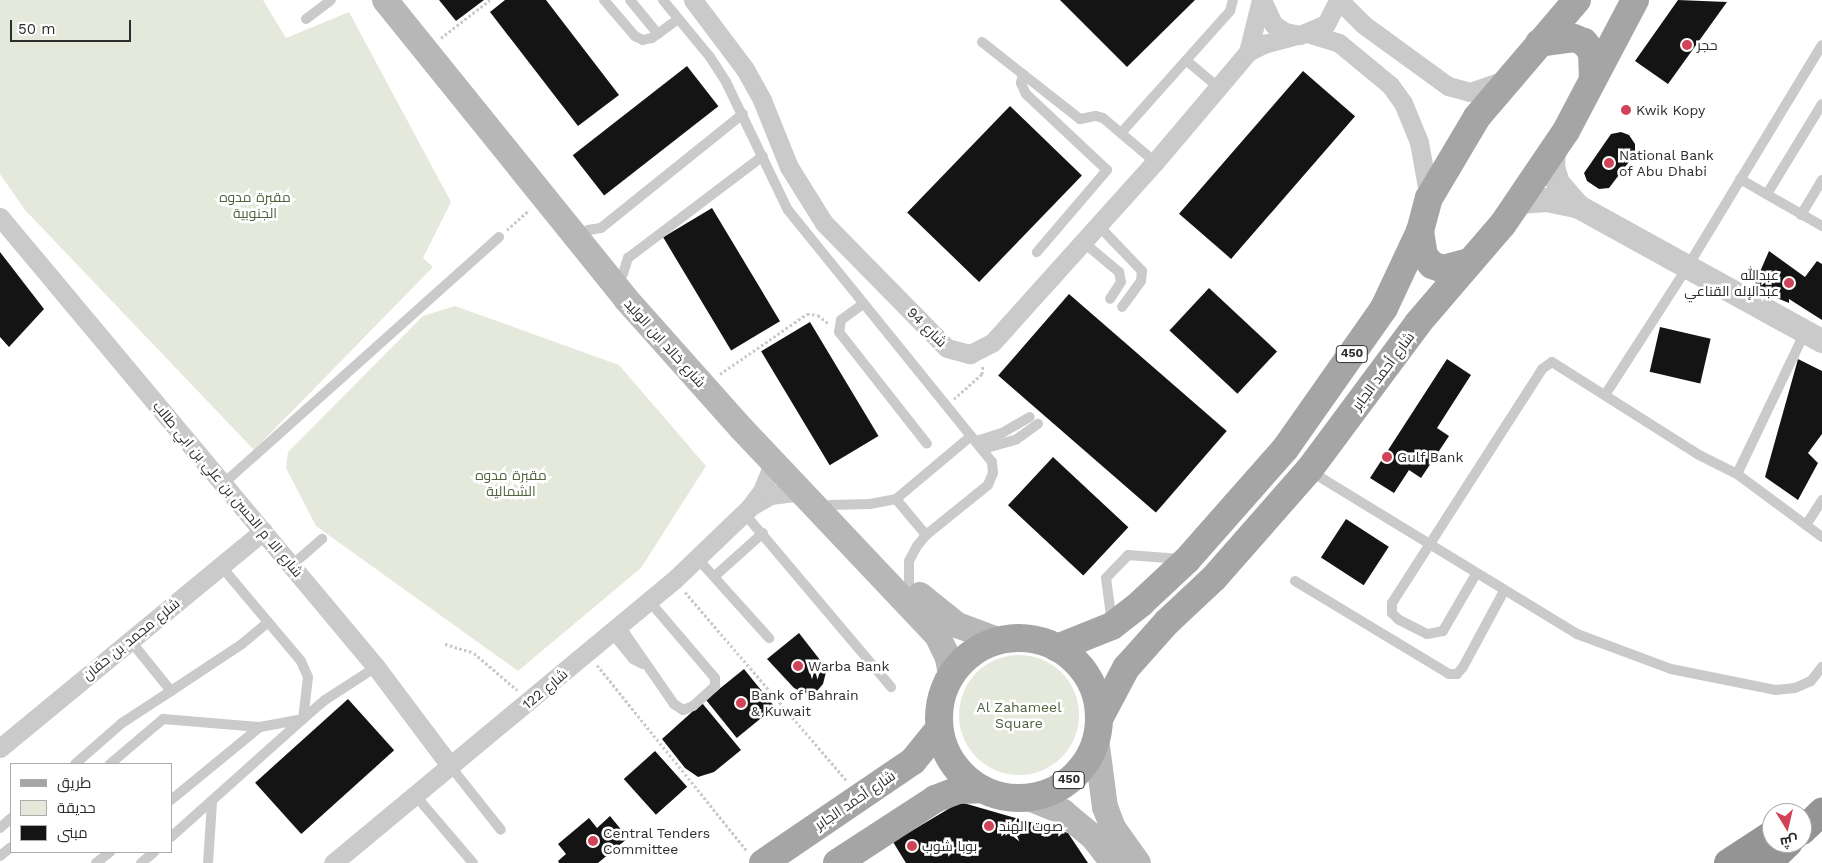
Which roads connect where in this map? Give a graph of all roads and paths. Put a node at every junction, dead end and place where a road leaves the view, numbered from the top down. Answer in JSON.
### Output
{"nodes":[{"id":1,"x":331,"y":0,"type":"edge"},
{"id":2,"x":385,"y":0,"type":"edge"},
{"id":3,"x":405,"y":0,"type":"edge"},
{"id":4,"x":490,"y":0,"type":"edge"},
{"id":5,"x":604,"y":0,"type":"edge"},
{"id":6,"x":630,"y":0,"type":"edge"},
{"id":7,"x":663,"y":0,"type":"edge"},
{"id":8,"x":693,"y":0,"type":"edge"},
{"id":9,"x":1233,"y":0,"type":"edge"},
{"id":10,"x":1262,"y":0,"type":"edge"},
{"id":11,"x":1339,"y":0,"type":"edge"},
{"id":12,"x":1577,"y":0,"type":"edge"},
{"id":13,"x":1635,"y":0,"type":"edge"},
{"id":14,"x":306,"y":18,"type":"dead end"},
{"id":15,"x":678,"y":19,"type":"junction"},
{"id":16,"x":447,"y":34,"type":"dead end"},
{"id":17,"x":658,"y":34,"type":"junction"},
{"id":18,"x":1305,"y":34,"type":"junction"},
{"id":19,"x":982,"y":42,"type":"dead end"},
{"id":20,"x":1539,"y":43,"type":"junction"},
{"id":21,"x":1822,"y":45,"type":"edge"},
{"id":22,"x":1248,"y":52,"type":"junction"},
{"id":23,"x":1187,"y":61,"type":"junction"},
{"id":24,"x":1023,"y":74,"type":"junction"},
{"id":25,"x":1593,"y":76,"type":"junction"},
{"id":26,"x":1507,"y":80,"type":"junction"},
{"id":27,"x":1218,"y":87,"type":"junction"},
{"id":28,"x":1822,"y":104,"type":"edge"},
{"id":29,"x":743,"y":114,"type":"junction"},
{"id":30,"x":1121,"y":133,"type":"junction"},
{"id":31,"x":1554,"y":150,"type":"junction"},
{"id":32,"x":763,"y":156,"type":"junction"},
{"id":33,"x":1155,"y":162,"type":"junction"},
{"id":34,"x":1740,"y":179,"type":"junction"},
{"id":35,"x":1822,"y":180,"type":"edge"},
{"id":36,"x":1767,"y":194,"type":"junction"},
{"id":37,"x":544,"y":197,"type":"junction"},
{"id":38,"x":1430,"y":198,"type":"junction"},
{"id":39,"x":1519,"y":202,"type":"junction"},
{"id":40,"x":1579,"y":207,"type":"junction"},
{"id":41,"x":1801,"y":215,"type":"junction"},
{"id":42,"x":0,"y":217,"type":"edge"},
{"id":43,"x":1098,"y":225,"type":"junction"},
{"id":44,"x":1822,"y":226,"type":"edge"},
{"id":45,"x":588,"y":230,"type":"junction"},
{"id":46,"x":1420,"y":231,"type":"junction"},
{"id":47,"x":499,"y":237,"type":"joint"},
{"id":48,"x":1083,"y":242,"type":"junction"},
{"id":49,"x":1037,"y":252,"type":"dead end"},
{"id":50,"x":1466,"y":264,"type":"junction"},
{"id":51,"x":1688,"y":266,"type":"junction"},
{"id":52,"x":624,"y":274,"type":"junction"},
{"id":53,"x":1110,"y":299,"type":"dead end"},
{"id":54,"x":863,"y":304,"type":"junction"},
{"id":55,"x":1122,"y":307,"type":"dead end"},
{"id":56,"x":838,"y":326,"type":"junction"},
{"id":57,"x":1816,"y":335,"type":"edge"},
{"id":58,"x":983,"y":350,"type":"junction"},
{"id":59,"x":724,"y":372,"type":"dead end"},
{"id":60,"x":1605,"y":395,"type":"junction"},
{"id":61,"x":945,"y":406,"type":"junction"},
{"id":62,"x":1034,"y":421,"type":"dead end"},
{"id":63,"x":977,"y":442,"type":"junction"},
{"id":64,"x":927,"y":444,"type":"dead end"},
{"id":65,"x":774,"y":462,"type":"junction"},
{"id":66,"x":1309,"y":470,"type":"junction"},
{"id":67,"x":1737,"y":474,"type":"junction"},
{"id":68,"x":224,"y":483,"type":"junction"},
{"id":69,"x":801,"y":491,"type":"junction"},
{"id":70,"x":896,"y":499,"type":"junction"},
{"id":71,"x":1822,"y":500,"type":"edge"},
{"id":72,"x":830,"y":505,"type":"junction"},
{"id":73,"x":747,"y":510,"type":"junction"},
{"id":74,"x":1806,"y":525,"type":"junction"},
{"id":75,"x":263,"y":531,"type":"junction"},
{"id":76,"x":763,"y":533,"type":"junction"},
{"id":77,"x":926,"y":535,"type":"junction"},
{"id":78,"x":1822,"y":537,"type":"edge"},
{"id":79,"x":322,"y":539,"type":"dead end"},
{"id":80,"x":1430,"y":545,"type":"junction"},
{"id":81,"x":697,"y":558,"type":"junction"},
{"id":82,"x":1187,"y":560,"type":"junction"},
{"id":83,"x":292,"y":565,"type":"junction"},
{"id":84,"x":221,"y":566,"type":"junction"},
{"id":85,"x":1476,"y":574,"type":"junction"},
{"id":86,"x":716,"y":575,"type":"junction"},
{"id":87,"x":674,"y":580,"type":"junction"},
{"id":88,"x":1295,"y":580,"type":"dead end"},
{"id":89,"x":909,"y":585,"type":"junction"},
{"id":90,"x":1504,"y":592,"type":"junction"},
{"id":91,"x":650,"y":602,"type":"junction"},
{"id":92,"x":1141,"y":602,"type":"junction"},
{"id":93,"x":268,"y":622,"type":"junction"},
{"id":94,"x":1167,"y":622,"type":"junction"},
{"id":95,"x":1112,"y":626,"type":"junction"},
{"id":96,"x":616,"y":630,"type":"junction"},
{"id":97,"x":769,"y":638,"type":"dead end"},
{"id":98,"x":129,"y":639,"type":"junction"},
{"id":99,"x":1000,"y":641,"type":"junction"},
{"id":100,"x":445,"y":644,"type":"dead end"},
{"id":101,"x":1057,"y":648,"type":"junction"},
{"id":102,"x":588,"y":653,"type":"junction"},
{"id":103,"x":376,"y":667,"type":"junction"},
{"id":104,"x":1822,"y":667,"type":"edge"},
{"id":105,"x":951,"y":675,"type":"junction"},
{"id":106,"x":891,"y":687,"type":"dead end"},
{"id":107,"x":171,"y":691,"type":"junction"},
{"id":108,"x":530,"y":701,"type":"junction"},
{"id":109,"x":303,"y":719,"type":"junction"},
{"id":110,"x":260,"y":726,"type":"junction"},
{"id":111,"x":939,"y":729,"type":"junction"},
{"id":112,"x":1097,"y":729,"type":"junction"},
{"id":113,"x":0,"y":748,"type":"edge"},
{"id":114,"x":76,"y":763,"type":"edge"},
{"id":115,"x":111,"y":763,"type":"edge"},
{"id":116,"x":451,"y":767,"type":"junction"},
{"id":117,"x":897,"y":772,"type":"junction"},
{"id":118,"x":982,"y":790,"type":"junction"},
{"id":119,"x":415,"y":795,"type":"junction"},
{"id":120,"x":861,"y":797,"type":"junction"},
{"id":121,"x":1029,"y":798,"type":"junction"},
{"id":122,"x":172,"y":799,"type":"edge"},
{"id":123,"x":212,"y":802,"type":"junction"},
{"id":124,"x":1822,"y":812,"type":"edge"},
{"id":125,"x":907,"y":817,"type":"junction"},
{"id":126,"x":10,"y":819,"type":"edge"},
{"id":127,"x":1812,"y":822,"type":"edge"},
{"id":128,"x":0,"y":828,"type":"edge"},
{"id":129,"x":502,"y":830,"type":"dead end"},
{"id":130,"x":172,"y":836,"type":"edge"},
{"id":131,"x":1762,"y":841,"type":"edge"},
{"id":132,"x":10,"y":848,"type":"edge"},
{"id":133,"x":109,"y":853,"type":"edge"},
{"id":134,"x":153,"y":853,"type":"edge"},
{"id":135,"x":1779,"y":853,"type":"edge"},
{"id":136,"x":0,"y":856,"type":"edge"},
{"id":137,"x":757,"y":859,"type":"edge"},
{"id":138,"x":96,"y":863,"type":"edge"},
{"id":139,"x":141,"y":863,"type":"edge"},
{"id":140,"x":208,"y":863,"type":"edge"},
{"id":141,"x":333,"y":863,"type":"edge"},
{"id":142,"x":473,"y":863,"type":"edge"},
{"id":143,"x":837,"y":863,"type":"edge"},
{"id":144,"x":1113,"y":863,"type":"edge"},
{"id":145,"x":1138,"y":863,"type":"edge"},
{"id":146,"x":1728,"y":863,"type":"edge"},
{"id":147,"x":1768,"y":863,"type":"edge"}],
"edges":[{"from":1,"to":14,"type":"lane"},
{"from":2,"to":37,"type":"main road","name":"شارع خالد ابن الوليد"},
{"from":3,"to":45,"type":"main road","name":"شارع خالد ابن الوليد"},
{"from":4,"to":16,"type":"path"},
{"from":5,"to":17,"type":"lane"},
{"from":6,"to":17,"type":"lane"},
{"from":7,"to":15,"type":"lane"},
{"from":8,"to":58,"type":"street","name":"شارع 94"},
{"from":9,"to":23,"type":"lane"},
{"from":10,"to":18,"type":"street"},
{"from":10,"to":22,"type":"street"},
{"from":11,"to":18,"type":"street"},
{"from":11,"to":26,"type":"street"},
{"from":12,"to":20,"type":"main road","number":"450"},
{"from":13,"to":25,"type":"main road","name":"شارع أحمد الجابر","number":"450"},
{"from":15,"to":17,"type":"lane"},
{"from":15,"to":29,"type":"lane"},
{"from":18,"to":22,"type":"street"},
{"from":18,"to":38,"type":"street"},
{"from":19,"to":24,"type":"lane"},
{"from":20,"to":25,"type":"main road"},
{"from":20,"to":26,"type":"main road","number":"450"},
{"from":21,"to":34,"type":"lane"},
{"from":22,"to":27,"type":"street"},
{"from":23,"to":27,"type":"lane"},
{"from":23,"to":30,"type":"lane"},
{"from":24,"to":30,"type":"lane"},
{"from":24,"to":49,"type":"lane"},
{"from":25,"to":31,"type":"main road","name":"شارع أحمد الجابر","number":"450"},
{"from":26,"to":38,"type":"main road","number":"450"},
{"from":27,"to":33,"type":"street"},
{"from":28,"to":36,"type":"lane"},
{"from":29,"to":32,"type":"lane"},
{"from":29,"to":45,"type":"lane"},
{"from":30,"to":33,"type":"lane"},
{"from":31,"to":39,"type":"main road","name":"شارع أحمد الجابر","number":"450"},
{"from":31,"to":40,"type":"street"},
{"from":32,"to":52,"type":"lane"},
{"from":32,"to":54,"type":"lane"},
{"from":33,"to":43,"type":"street"},
{"from":34,"to":36,"type":"lane"},
{"from":34,"to":51,"type":"lane"},
{"from":35,"to":41,"type":"lane"},
{"from":36,"to":41,"type":"lane"},
{"from":37,"to":47,"type":"path"},
{"from":37,"to":65,"type":"main road","name":"شارع خالد ابن الوليد"},
{"from":38,"to":46,"type":"main road","number":"450"},
{"from":39,"to":40,"type":"street"},
{"from":39,"to":50,"type":"main road","name":"شارع أحمد الجابر","number":"450"},
{"from":40,"to":51,"type":"street"},
{"from":41,"to":44,"type":"lane"},
{"from":42,"to":68,"type":"street","name":"شارع الا م الحسن بن علي بن ابي طالب"},
{"from":43,"to":48,"type":"street"},
{"from":43,"to":55,"type":"lane"},
{"from":45,"to":52,"type":"main road","name":"شارع خالد ابن الوليد"},
{"from":46,"to":50,"type":"main road"},
{"from":46,"to":82,"type":"main road","number":"450"},
{"from":47,"to":68,"type":"lane"},
{"from":48,"to":53,"type":"lane"},
{"from":48,"to":58,"type":"street"},
{"from":50,"to":66,"type":"main road","name":"شارع أحمد الجابر","number":"450"},
{"from":51,"to":57,"type":"street"},
{"from":51,"to":60,"type":"lane"},
{"from":52,"to":72,"type":"main road","name":"شارع خالد ابن الوليد"},
{"from":54,"to":56,"type":"lane"},
{"from":54,"to":61,"type":"lane"},
{"from":56,"to":59,"type":"path"},
{"from":56,"to":64,"type":"lane"},
{"from":57,"to":67,"type":"lane"},
{"from":58,"to":61,"type":"path"},
{"from":60,"to":67,"type":"lane"},
{"from":60,"to":80,"type":"lane"},
{"from":61,"to":63,"type":"lane"},
{"from":62,"to":63,"type":"lane"},
{"from":63,"to":70,"type":"lane"},
{"from":63,"to":77,"type":"lane"},
{"from":65,"to":69,"type":"main road","name":"شارع خالد ابن الوليد"},
{"from":65,"to":73,"type":"street","name":"شارع 122"},
{"from":66,"to":80,"type":"lane"},
{"from":66,"to":94,"type":"main road","name":"شارع أحمد الجابر","number":"450"},
{"from":67,"to":74,"type":"lane"},
{"from":68,"to":75,"type":"street","name":"شارع الا م الحسن بن علي بن ابي طالب"},
{"from":69,"to":73,"type":"street","name":"شارع 122"},
{"from":69,"to":105,"type":"main road","name":"شارع خالد ابن الوليد"},
{"from":70,"to":72,"type":"lane"},
{"from":70,"to":77,"type":"lane"},
{"from":71,"to":74,"type":"lane"},
{"from":72,"to":89,"type":"main road","name":"شارع خالد ابن الوليد"},
{"from":73,"to":76,"type":"lane"},
{"from":73,"to":81,"type":"street","name":"شارع 122"},
{"from":74,"to":78,"type":"lane"},
{"from":75,"to":83,"type":"street","name":"شارع الا م الحسن بن علي بن ابي طالب"},
{"from":75,"to":84,"type":"street","name":"شلرع مجمد بن حقان"},
{"from":76,"to":86,"type":"lane"},
{"from":76,"to":106,"type":"lane"},
{"from":77,"to":89,"type":"lane"},
{"from":79,"to":83,"type":"lane"},
{"from":80,"to":85,"type":"lane"},
{"from":80,"to":85,"type":"lane"},
{"from":81,"to":86,"type":"lane"},
{"from":81,"to":87,"type":"street","name":"شارع 122"},
{"from":82,"to":92,"type":"main road","number":"450"},
{"from":82,"to":95,"type":"lane"},
{"from":83,"to":103,"type":"street","name":"شارع الا م الحسن بن علي بن ابي طالب"},
{"from":84,"to":93,"type":"lane"},
{"from":84,"to":98,"type":"street","name":"شلرع مجمد بن حقان"},
{"from":85,"to":90,"type":"lane"},
{"from":86,"to":97,"type":"lane"},
{"from":87,"to":91,"type":"street","name":"شارع 122"},
{"from":87,"to":120,"type":"path"},
{"from":88,"to":90,"type":"lane"},
{"from":89,"to":99,"type":"main road","name":"شارع خالد ابن الوليد"},
{"from":90,"to":104,"type":"lane"},
{"from":91,"to":96,"type":"street","name":"شارع 122"},
{"from":91,"to":96,"type":"lane"},
{"from":92,"to":94,"type":"main road"},
{"from":92,"to":95,"type":"main road","number":"450"},
{"from":93,"to":107,"type":"lane"},
{"from":93,"to":109,"type":"lane"},
{"from":94,"to":112,"type":"main road","name":"شارع أحمد الجابر","number":"450"},
{"from":95,"to":101,"type":"main road","number":"450"},
{"from":96,"to":102,"type":"street","name":"شارع 122"},
{"from":98,"to":107,"type":"lane"},
{"from":98,"to":113,"type":"street","name":"شلرع مجمد بن حقان"},
{"from":99,"to":101,"type":"main road","number":"450"},
{"from":99,"to":105,"type":"main road","number":"450"},
{"from":100,"to":108,"type":"path"},
{"from":101,"to":112,"type":"main road","number":"450"},
{"from":102,"to":108,"type":"street","name":"شارع 122"},
{"from":102,"to":137,"type":"path"},
{"from":103,"to":109,"type":"lane"},
{"from":103,"to":116,"type":"street","name":"شارع الا م الحسن بن علي بن ابي طالب"},
{"from":105,"to":111,"type":"main road","number":"450"},
{"from":107,"to":114,"type":"lane"},
{"from":108,"to":116,"type":"street","name":"شارع 122"},
{"from":109,"to":110,"type":"lane"},
{"from":109,"to":123,"type":"lane"},
{"from":110,"to":115,"type":"lane"},
{"from":110,"to":122,"type":"lane"},
{"from":111,"to":117,"type":"main road","name":"شارع أحمد الجابر"},
{"from":111,"to":118,"type":"main road","number":"450"},
{"from":112,"to":121,"type":"main road","number":"450"},
{"from":112,"to":145,"type":"main road"},
{"from":116,"to":119,"type":"street","name":"شارع 122"},
{"from":116,"to":129,"type":"lane"},
{"from":117,"to":120,"type":"main road","name":"شارع أحمد الجابر"},
{"from":117,"to":125,"type":"main road"},
{"from":118,"to":121,"type":"main road","number":"450"},
{"from":118,"to":125,"type":"main road","number":"450"},
{"from":119,"to":141,"type":"street","name":"شارع 122"},
{"from":119,"to":142,"type":"lane"},
{"from":120,"to":137,"type":"main road","name":"شارع أحمد الجابر"},
{"from":121,"to":144,"type":"main road"},
{"from":123,"to":130,"type":"lane"},
{"from":123,"to":140,"type":"lane"},
{"from":124,"to":127,"type":"highway"},
{"from":125,"to":143,"type":"main road","number":"450"},
{"from":126,"to":128,"type":"lane"},
{"from":131,"to":146,"type":"highway"},
{"from":132,"to":136,"type":"lane"},
{"from":133,"to":138,"type":"lane"},
{"from":134,"to":139,"type":"lane"},
{"from":135,"to":147,"type":"highway"}]}
